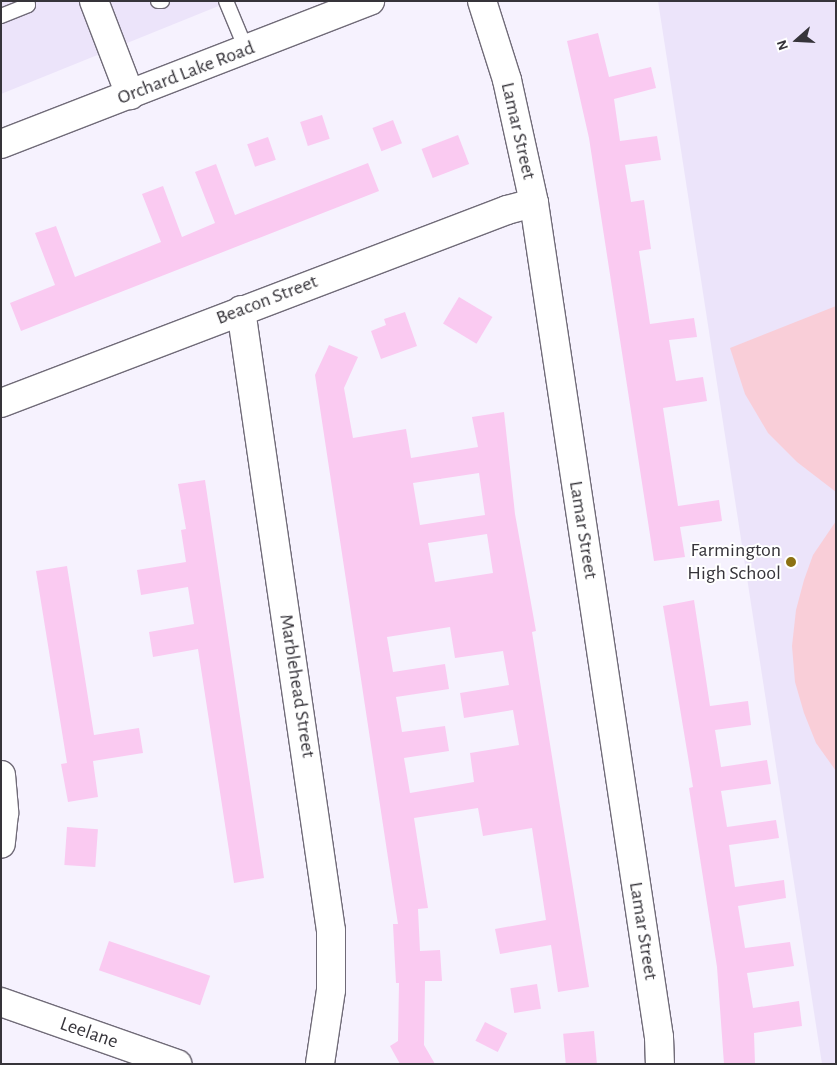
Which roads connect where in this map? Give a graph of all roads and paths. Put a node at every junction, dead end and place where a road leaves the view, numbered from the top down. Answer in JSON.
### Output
{"nodes":[{"id":1,"x":27,"y":1,"type":"edge"},
{"id":2,"x":94,"y":1,"type":"edge"},
{"id":3,"x":158,"y":1,"type":"edge"},
{"id":4,"x":162,"y":1,"type":"edge"},
{"id":5,"x":226,"y":1,"type":"edge"},
{"id":6,"x":370,"y":1,"type":"edge"},
{"id":7,"x":482,"y":1,"type":"edge"},
{"id":8,"x":1,"y":16,"type":"edge"},
{"id":9,"x":246,"y":50,"type":"junction"},
{"id":10,"x":130,"y":95,"type":"junction"},
{"id":11,"x":1,"y":144,"type":"edge"},
{"id":12,"x":534,"y":203,"type":"junction"},
{"id":13,"x":241,"y":310,"type":"junction"},
{"id":14,"x":1,"y":402,"type":"edge"},
{"id":15,"x":1,"y":775,"type":"edge"},
{"id":16,"x":1,"y":844,"type":"edge"},
{"id":17,"x":1,"y":1002,"type":"edge"},
{"id":18,"x":177,"y":1064,"type":"edge"},
{"id":19,"x":320,"y":1064,"type":"edge"},
{"id":20,"x":660,"y":1064,"type":"edge"}],
"edges":[{"from":1,"to":8,"type":"lane"},
{"from":2,"to":10,"type":"street"},
{"from":3,"to":4,"type":"lane"},
{"from":5,"to":9,"type":"lane"},
{"from":6,"to":9,"type":"street","name":"Orchard Lake Road"},
{"from":7,"to":12,"type":"street","name":"Lamar Street"},
{"from":9,"to":10,"type":"street","name":"Orchard Lake Road"},
{"from":10,"to":11,"type":"street","name":"Orchard Lake Road"},
{"from":12,"to":13,"type":"street","name":"Beacon Street"},
{"from":12,"to":20,"type":"street","name":"Lamar Street"},
{"from":13,"to":14,"type":"street","name":"Beacon Street"},
{"from":13,"to":19,"type":"street","name":"Marblehead Street"},
{"from":15,"to":16,"type":"street"},
{"from":17,"to":18,"type":"street","name":"Leelane"}]}
